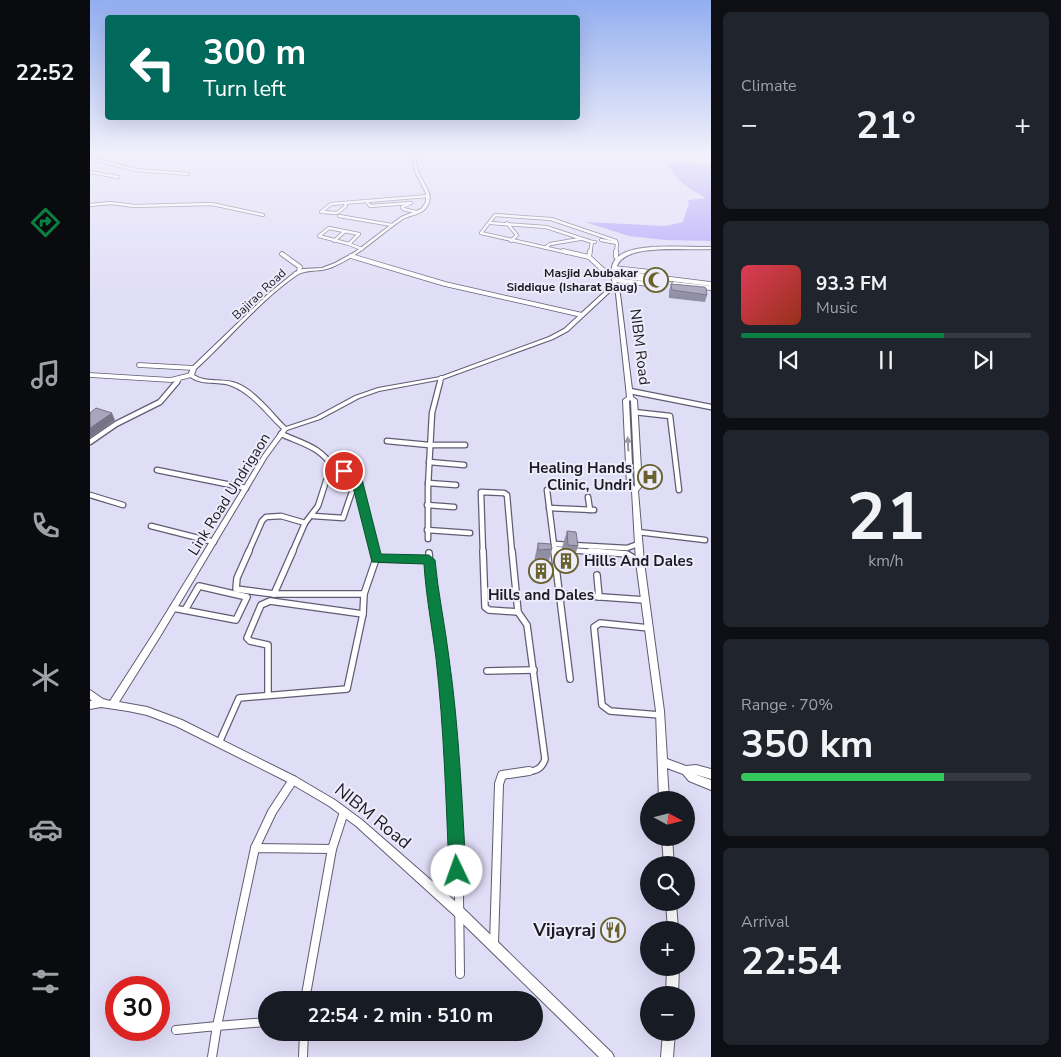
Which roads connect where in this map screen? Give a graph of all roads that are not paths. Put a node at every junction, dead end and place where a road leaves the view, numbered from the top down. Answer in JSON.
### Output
{"nodes":[{"id":1,"x":380,"y":200,"type":"edge"},
{"id":2,"x":427,"y":200,"type":"edge"},
{"id":3,"x":366,"y":201,"type":"junction"},
{"id":4,"x":344,"y":203,"type":"junction"},
{"id":5,"x":90,"y":205,"type":"edge"},
{"id":6,"x":416,"y":212,"type":"junction"},
{"id":7,"x":263,"y":215,"type":"dead end"},
{"id":8,"x":339,"y":216,"type":"dead end"},
{"id":9,"x":551,"y":219,"type":"junction"},
{"id":10,"x":490,"y":223,"type":"junction"},
{"id":11,"x":507,"y":223,"type":"junction"},
{"id":12,"x":392,"y":225,"type":"junction"},
{"id":13,"x":546,"y":227,"type":"junction"},
{"id":14,"x":344,"y":231,"type":"junction"},
{"id":15,"x":607,"y":238,"type":"junction"},
{"id":16,"x":581,"y":239,"type":"junction"},
{"id":17,"x":601,"y":240,"type":"junction"},
{"id":18,"x":334,"y":241,"type":"junction"},
{"id":19,"x":511,"y":241,"type":"junction"},
{"id":20,"x":616,"y":241,"type":"dead end"},
{"id":21,"x":592,"y":242,"type":"junction"},
{"id":22,"x":349,"y":244,"type":"junction"},
{"id":23,"x":545,"y":248,"type":"junction"},
{"id":24,"x":711,"y":248,"type":"edge"},
{"id":25,"x":362,"y":249,"type":"junction"},
{"id":26,"x":282,"y":254,"type":"dead end"},
{"id":27,"x":351,"y":256,"type":"junction"},
{"id":28,"x":589,"y":257,"type":"junction"},
{"id":29,"x":616,"y":257,"type":"dead end"},
{"id":30,"x":299,"y":271,"type":"junction"},
{"id":31,"x":651,"y":272,"type":"dead end"},
{"id":32,"x":614,"y":276,"type":"junction"},
{"id":33,"x":643,"y":279,"type":"dead end"},
{"id":34,"x":674,"y":284,"type":"edge"},
{"id":35,"x":711,"y":284,"type":"edge"},
{"id":36,"x":656,"y":285,"type":"dead end"},
{"id":37,"x":711,"y":288,"type":"edge"},
{"id":38,"x":582,"y":315,"type":"junction"},
{"id":39,"x":139,"y":365,"type":"dead end"},
{"id":40,"x":194,"y":368,"type":"junction"},
{"id":41,"x":90,"y":375,"type":"edge"},
{"id":42,"x":191,"y":375,"type":"junction"},
{"id":43,"x":441,"y":378,"type":"junction"},
{"id":44,"x":179,"y":379,"type":"junction"},
{"id":45,"x":630,"y":394,"type":"junction"},
{"id":46,"x":711,"y":407,"type":"edge"},
{"id":47,"x":634,"y":412,"type":"junction"},
{"id":48,"x":282,"y":429,"type":"junction"},
{"id":49,"x":387,"y":441,"type":"dead end"},
{"id":50,"x":90,"y":442,"type":"edge"},
{"id":51,"x":430,"y":445,"type":"junction"},
{"id":52,"x":465,"y":445,"type":"dead end"},
{"id":53,"x":429,"y":462,"type":"junction"},
{"id":54,"x":464,"y":465,"type":"dead end"},
{"id":55,"x":157,"y":470,"type":"dead end"},
{"id":56,"x":336,"y":471,"type":"junction"},
{"id":57,"x":356,"y":479,"type":"junction"},
{"id":58,"x":428,"y":483,"type":"junction"},
{"id":59,"x":456,"y":485,"type":"dead end"},
{"id":60,"x":246,"y":488,"type":"junction"},
{"id":61,"x":547,"y":490,"type":"dead end"},
{"id":62,"x":635,"y":490,"type":"junction"},
{"id":63,"x":679,"y":490,"type":"dead end"},
{"id":64,"x":90,"y":495,"type":"edge"},
{"id":65,"x":588,"y":496,"type":"dead end"},
{"id":66,"x":123,"y":505,"type":"dead end"},
{"id":67,"x":427,"y":505,"type":"junction"},
{"id":68,"x":454,"y":507,"type":"dead end"},
{"id":69,"x":549,"y":508,"type":"junction"},
{"id":70,"x":313,"y":516,"type":"junction"},
{"id":71,"x":305,"y":523,"type":"junction"},
{"id":72,"x":152,"y":526,"type":"dead end"},
{"id":73,"x":427,"y":530,"type":"junction"},
{"id":74,"x":638,"y":532,"type":"junction"},
{"id":75,"x":470,"y":533,"type":"dead end"},
{"id":76,"x":428,"y":539,"type":"dead end"},
{"id":77,"x":705,"y":540,"type":"dead end"},
{"id":78,"x":214,"y":542,"type":"junction"},
{"id":79,"x":638,"y":544,"type":"junction"},
{"id":80,"x":554,"y":546,"type":"junction"},
{"id":81,"x":593,"y":549,"type":"junction"},
{"id":82,"x":376,"y":559,"type":"junction"},
{"id":83,"x":640,"y":562,"type":"junction"},
{"id":84,"x":598,"y":575,"type":"dead end"},
{"id":85,"x":274,"y":594,"type":"junction"},
{"id":86,"x":364,"y":594,"type":"junction"},
{"id":87,"x":559,"y":594,"type":"junction"},
{"id":88,"x":599,"y":597,"type":"junction"},
{"id":89,"x":646,"y":600,"type":"junction"},
{"id":90,"x":173,"y":608,"type":"junction"},
{"id":91,"x":185,"y":610,"type":"junction"},
{"id":92,"x":518,"y":612,"type":"junction"},
{"id":93,"x":363,"y":614,"type":"junction"},
{"id":94,"x":649,"y":628,"type":"junction"},
{"id":95,"x":534,"y":670,"type":"junction"},
{"id":96,"x":487,"y":671,"type":"dead end"},
{"id":97,"x":570,"y":679,"type":"dead end"},
{"id":98,"x":90,"y":694,"type":"edge"},
{"id":99,"x":268,"y":695,"type":"junction"},
{"id":100,"x":101,"y":703,"type":"junction"},
{"id":101,"x":113,"y":704,"type":"junction"},
{"id":102,"x":90,"y":705,"type":"edge"},
{"id":103,"x":660,"y":714,"type":"junction"},
{"id":104,"x":219,"y":742,"type":"junction"},
{"id":105,"x":662,"y":762,"type":"junction"},
{"id":106,"x":686,"y":771,"type":"junction"},
{"id":107,"x":711,"y":774,"type":"edge"},
{"id":108,"x":294,"y":780,"type":"junction"},
{"id":109,"x":711,"y":785,"type":"edge"},
{"id":110,"x":664,"y":791,"type":"edge"},
{"id":111,"x":344,"y":812,"type":"junction"},
{"id":112,"x":255,"y":848,"type":"junction"},
{"id":113,"x":332,"y":849,"type":"junction"},
{"id":114,"x":459,"y":912,"type":"junction"},
{"id":115,"x":494,"y":946,"type":"junction"},
{"id":116,"x":460,"y":974,"type":"dead end"},
{"id":117,"x":307,"y":991,"type":"edge"},
{"id":118,"x":258,"y":1023,"type":"edge"},
{"id":119,"x":217,"y":1026,"type":"junction"},
{"id":120,"x":176,"y":1030,"type":"dead end"},
{"id":121,"x":304,"y":1041,"type":"edge"},
{"id":122,"x":668,"y":1041,"type":"edge"},
{"id":123,"x":212,"y":1057,"type":"edge"},
{"id":124,"x":303,"y":1057,"type":"edge"},
{"id":125,"x":608,"y":1057,"type":"edge"},
{"id":126,"x":667,"y":1057,"type":"edge"}],
"edges":[{"from":1,"to":3,"type":"street"},
{"from":2,"to":6,"type":"street","name":"Bajirao Road"},
{"from":3,"to":4,"type":"street"},
{"from":3,"to":6,"type":"street"},
{"from":4,"to":4,"type":"street"},
{"from":5,"to":7,"type":"street"},
{"from":6,"to":12,"type":"street","name":"Bajirao Road"},
{"from":8,"to":12,"type":"street"},
{"from":9,"to":10,"type":"street"},
{"from":9,"to":13,"type":"street"},
{"from":9,"to":15,"type":"street"},
{"from":10,"to":11,"type":"street"},
{"from":10,"to":19,"type":"street"},
{"from":11,"to":13,"type":"street"},
{"from":11,"to":19,"type":"street"},
{"from":12,"to":25,"type":"street","name":"Bajirao Road"},
{"from":13,"to":16,"type":"street"},
{"from":14,"to":18,"type":"street"},
{"from":14,"to":18,"type":"street"},
{"from":14,"to":22,"type":"street"},
{"from":15,"to":17,"type":"street"},
{"from":15,"to":20,"type":"street"},
{"from":16,"to":21,"type":"street"},
{"from":16,"to":23,"type":"street"},
{"from":17,"to":21,"type":"street"},
{"from":17,"to":29,"type":"street"},
{"from":18,"to":22,"type":"street"},
{"from":19,"to":23,"type":"street"},
{"from":21,"to":28,"type":"street"},
{"from":22,"to":25,"type":"street"},
{"from":23,"to":28,"type":"street"},
{"from":24,"to":32,"type":"street"},
{"from":25,"to":27,"type":"street","name":"Bajirao Road"},
{"from":26,"to":30,"type":"street"},
{"from":27,"to":30,"type":"street","name":"Bajirao Road"},
{"from":27,"to":38,"type":"street"},
{"from":28,"to":32,"type":"street"},
{"from":30,"to":40,"type":"street","name":"Bajirao Road"},
{"from":31,"to":32,"type":"street"},
{"from":32,"to":33,"type":"street"},
{"from":32,"to":35,"type":"street"},
{"from":32,"to":36,"type":"street"},
{"from":32,"to":38,"type":"street","name":"Link Road Undrigaon"},
{"from":32,"to":45,"type":"street","name":"NIBM Road"},
{"from":34,"to":37,"type":"street"},
{"from":38,"to":43,"type":"street","name":"Link Road Undrigaon"},
{"from":39,"to":40,"type":"street"},
{"from":40,"to":42,"type":"street","name":"Bajirao Road"},
{"from":41,"to":44,"type":"street"},
{"from":42,"to":44,"type":"street"},
{"from":42,"to":48,"type":"street"},
{"from":43,"to":48,"type":"street","name":"Link Road Undrigaon"},
{"from":43,"to":51,"type":"street"},
{"from":44,"to":50,"type":"street"},
{"from":45,"to":46,"type":"street"},
{"from":45,"to":47,"type":"street"},
{"from":62,"to":45,"type":"street","name":"NIBM Road","one_way":true},
{"from":47,"to":62,"type":"street"},
{"from":47,"to":63,"type":"street"},
{"from":48,"to":56,"type":"street"},
{"from":48,"to":60,"type":"street","name":"Link Road Undrigaon"},
{"from":49,"to":51,"type":"street"},
{"from":51,"to":52,"type":"street"},
{"from":51,"to":53,"type":"street"},
{"from":53,"to":54,"type":"street"},
{"from":53,"to":58,"type":"street"},
{"from":55,"to":60,"type":"street"},
{"from":56,"to":57,"type":"street"},
{"from":56,"to":70,"type":"street"},
{"from":57,"to":70,"type":"street"},
{"from":57,"to":82,"type":"street"},
{"from":58,"to":59,"type":"street"},
{"from":58,"to":67,"type":"street"},
{"from":60,"to":78,"type":"street","name":"Link Road Undrigaon"},
{"from":61,"to":69,"type":"street"},
{"from":62,"to":74,"type":"street","name":"NIBM Road"},
{"from":64,"to":66,"type":"street"},
{"from":65,"to":69,"type":"street"},
{"from":67,"to":68,"type":"street"},
{"from":67,"to":73,"type":"street"},
{"from":69,"to":80,"type":"street"},
{"from":70,"to":71,"type":"street"},
{"from":71,"to":85,"type":"street"},
{"from":71,"to":85,"type":"street"},
{"from":72,"to":78,"type":"street"},
{"from":73,"to":75,"type":"street"},
{"from":73,"to":76,"type":"street"},
{"from":74,"to":77,"type":"street"},
{"from":74,"to":79,"type":"street","name":"NIBM Road"},
{"from":78,"to":90,"type":"street","name":"Link Road Undrigaon"},
{"from":79,"to":81,"type":"street"},
{"from":79,"to":83,"type":"street","name":"NIBM Road"},
{"from":80,"to":81,"type":"street"},
{"from":80,"to":87,"type":"street"},
{"from":81,"to":83,"type":"street"},
{"from":82,"to":86,"type":"street"},
{"from":82,"to":114,"type":"street"},
{"from":83,"to":89,"type":"street","name":"NIBM Road"},
{"from":84,"to":88,"type":"street"},
{"from":85,"to":86,"type":"street"},
{"from":86,"to":93,"type":"street"},
{"from":87,"to":88,"type":"street"},
{"from":87,"to":97,"type":"street"},
{"from":88,"to":89,"type":"street"},
{"from":89,"to":94,"type":"street","name":"NIBM Road"},
{"from":90,"to":91,"type":"street"},
{"from":90,"to":101,"type":"street","name":"Link Road Undrigaon"},
{"from":91,"to":91,"type":"street"},
{"from":92,"to":92,"type":"street"},
{"from":92,"to":95,"type":"street"},
{"from":93,"to":99,"type":"street"},
{"from":93,"to":99,"type":"street"},
{"from":94,"to":103,"type":"street","name":"NIBM Road"},
{"from":94,"to":103,"type":"street"},
{"from":95,"to":96,"type":"street"},
{"from":95,"to":115,"type":"street"},
{"from":98,"to":100,"type":"street"},
{"from":99,"to":104,"type":"street"},
{"from":100,"to":101,"type":"street","name":"NIBM Road"},
{"from":100,"to":102,"type":"street","name":"NIBM Road"},
{"from":101,"to":104,"type":"street","name":"NIBM Road"},
{"from":103,"to":105,"type":"street","name":"NIBM Road"},
{"from":104,"to":108,"type":"street","name":"NIBM Road"},
{"from":105,"to":106,"type":"street"},
{"from":105,"to":110,"type":"street","name":"NIBM Road"},
{"from":106,"to":107,"type":"street"},
{"from":106,"to":109,"type":"street"},
{"from":108,"to":111,"type":"street","name":"NIBM Road"},
{"from":108,"to":112,"type":"street"},
{"from":111,"to":113,"type":"street"},
{"from":111,"to":114,"type":"street","name":"NIBM Road"},
{"from":112,"to":113,"type":"street"},
{"from":112,"to":119,"type":"street"},
{"from":113,"to":117,"type":"street"},
{"from":114,"to":115,"type":"street","name":"NIBM Road"},
{"from":114,"to":116,"type":"street"},
{"from":115,"to":125,"type":"street","name":"NIBM Road"},
{"from":118,"to":119,"type":"street"},
{"from":119,"to":120,"type":"street"},
{"from":119,"to":123,"type":"street"},
{"from":121,"to":124,"type":"street"},
{"from":122,"to":126,"type":"street"}]}
